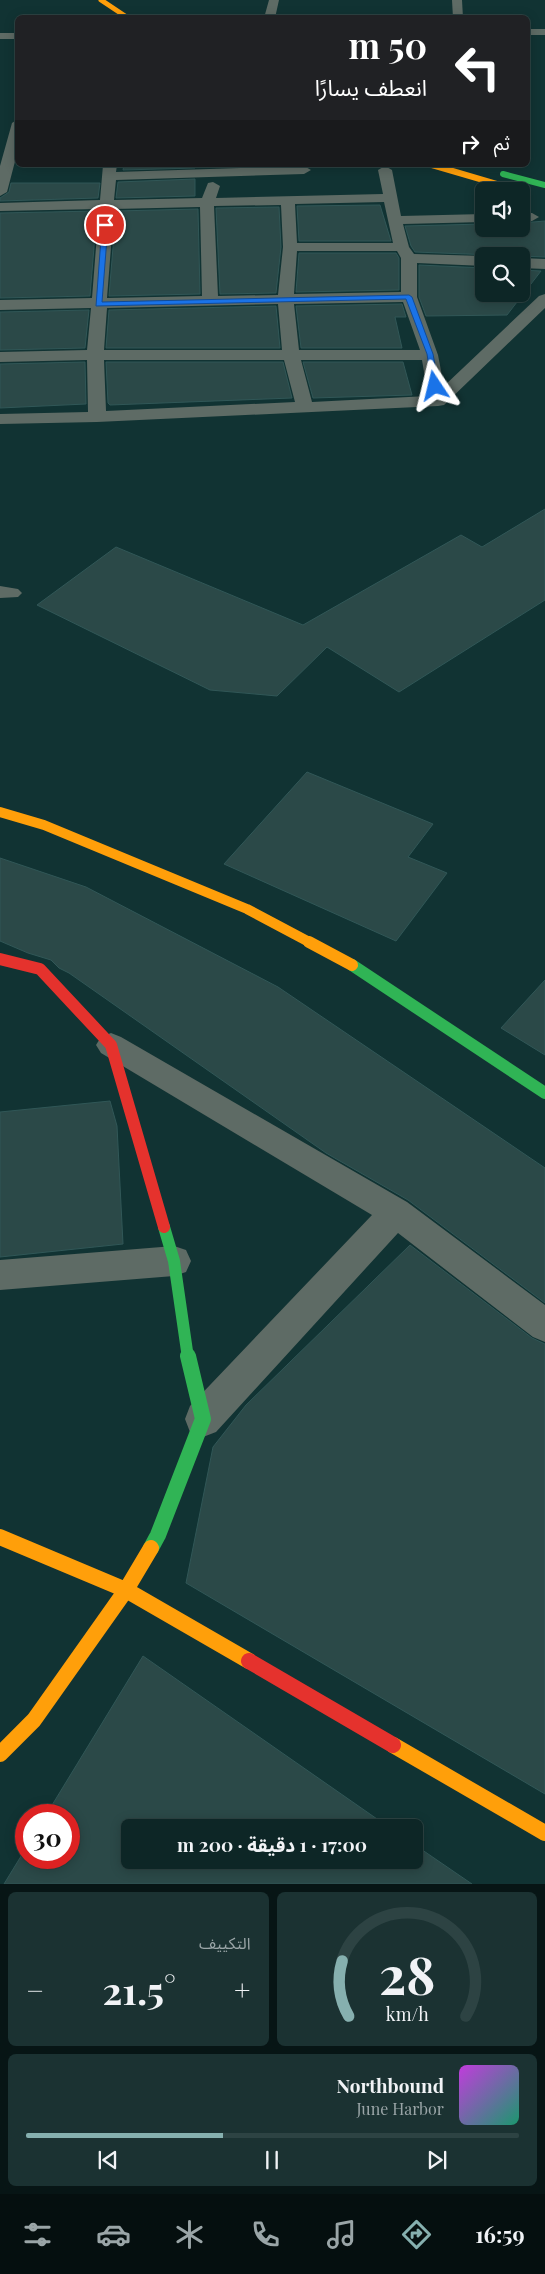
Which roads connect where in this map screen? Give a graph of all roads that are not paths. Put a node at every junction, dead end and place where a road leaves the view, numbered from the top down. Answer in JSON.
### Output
{"nodes":[{"id":1,"x":90,"y":0,"type":"edge"},
{"id":2,"x":101,"y":0,"type":"edge"},
{"id":3,"x":274,"y":0,"type":"edge"},
{"id":4,"x":457,"y":0,"type":"edge"},
{"id":5,"x":110,"y":15,"type":"edge"},
{"id":6,"x":124,"y":15,"type":"edge"},
{"id":7,"x":270,"y":15,"type":"edge"},
{"id":8,"x":458,"y":15,"type":"edge"},
{"id":9,"x":530,"y":32,"type":"edge"},
{"id":10,"x":545,"y":32,"type":"edge"},
{"id":11,"x":0,"y":36,"type":"edge"},
{"id":12,"x":15,"y":36,"type":"edge"},
{"id":13,"x":15,"y":135,"type":"edge"},
{"id":14,"x":303,"y":167,"type":"edge"},
{"id":15,"x":439,"y":167,"type":"edge"},
{"id":16,"x":478,"y":167,"type":"edge"},
{"id":17,"x":217,"y":169,"type":"edge"},
{"id":18,"x":109,"y":170,"type":"edge"},
{"id":19,"x":385,"y":170,"type":"dead end"},
{"id":20,"x":490,"y":182,"type":"edge"},
{"id":21,"x":545,"y":185,"type":"edge"},
{"id":22,"x":0,"y":192,"type":"edge"},
{"id":23,"x":389,"y":198,"type":"junction"},
{"id":24,"x":310,"y":200,"type":"junction"},
{"id":25,"x":288,"y":201,"type":"junction"},
{"id":26,"x":207,"y":203,"type":"junction"},
{"id":27,"x":107,"y":205,"type":"junction"},
{"id":28,"x":0,"y":207,"type":"edge"},
{"id":29,"x":475,"y":218,"type":"edge"},
{"id":30,"x":395,"y":220,"type":"junction"},
{"id":31,"x":290,"y":247,"type":"junction"},
{"id":32,"x":405,"y":252,"type":"junction"},
{"id":33,"x":475,"y":260,"type":"edge"},
{"id":34,"x":530,"y":263,"type":"edge"},
{"id":35,"x":545,"y":264,"type":"edge"},
{"id":36,"x":409,"y":297,"type":"junction"},
{"id":37,"x":545,"y":299,"type":"edge"},
{"id":38,"x":286,"y":300,"type":"junction"},
{"id":39,"x":210,"y":301,"type":"junction"},
{"id":40,"x":99,"y":304,"type":"junction"},
{"id":41,"x":0,"y":305,"type":"edge"},
{"id":42,"x":95,"y":354,"type":"junction"},
{"id":43,"x":430,"y":354,"type":"junction"},
{"id":44,"x":291,"y":355,"type":"junction"},
{"id":45,"x":0,"y":357,"type":"edge"},
{"id":46,"x":438,"y":401,"type":"junction"},
{"id":47,"x":304,"y":408,"type":"junction"},
{"id":48,"x":97,"y":417,"type":"junction"},
{"id":49,"x":0,"y":419,"type":"edge"},
{"id":50,"x":0,"y":812,"type":"edge"},
{"id":51,"x":0,"y":959,"type":"edge"},
{"id":52,"x":111,"y":1045,"type":"junction"},
{"id":53,"x":545,"y":1093,"type":"edge"},
{"id":54,"x":396,"y":1212,"type":"junction"},
{"id":55,"x":174,"y":1262,"type":"junction"},
{"id":56,"x":0,"y":1276,"type":"edge"},
{"id":57,"x":545,"y":1326,"type":"edge"},
{"id":58,"x":203,"y":1419,"type":"junction"},
{"id":59,"x":0,"y":1537,"type":"edge"},
{"id":60,"x":126,"y":1590,"type":"junction"},
{"id":61,"x":0,"y":1754,"type":"edge"},
{"id":62,"x":545,"y":1833,"type":"edge"}],
"edges":[{"from":1,"to":5,"type":"street"},
{"from":2,"to":6,"type":"street"},
{"from":3,"to":7,"type":"street"},
{"from":4,"to":8,"type":"street"},
{"from":9,"to":10,"type":"street"},
{"from":11,"to":12,"type":"street"},
{"from":13,"to":22,"type":"street"},
{"from":14,"to":17,"type":"street"},
{"from":14,"to":24,"type":"street"},
{"from":15,"to":20,"type":"street"},
{"from":16,"to":21,"type":"street"},
{"from":17,"to":18,"type":"street"},
{"from":17,"to":26,"type":"street"},
{"from":18,"to":27,"type":"street"},
{"from":19,"to":23,"type":"street"},
{"from":23,"to":24,"type":"street"},
{"from":23,"to":30,"type":"street"},
{"from":24,"to":25,"type":"street"},
{"from":25,"to":26,"type":"street"},
{"from":25,"to":31,"type":"street"},
{"from":26,"to":27,"type":"street"},
{"from":26,"to":39,"type":"street"},
{"from":27,"to":28,"type":"street"},
{"from":27,"to":40,"type":"street"},
{"from":29,"to":30,"type":"street"},
{"from":30,"to":32,"type":"street"},
{"from":31,"to":32,"type":"street"},
{"from":31,"to":38,"type":"street"},
{"from":32,"to":33,"type":"street"},
{"from":32,"to":36,"type":"street"},
{"from":34,"to":35,"type":"street"},
{"from":36,"to":38,"type":"street"},
{"from":36,"to":43,"type":"street"},
{"from":37,"to":46,"type":"street"},
{"from":38,"to":39,"type":"street"},
{"from":38,"to":44,"type":"street"},
{"from":39,"to":40,"type":"street"},
{"from":40,"to":41,"type":"street"},
{"from":40,"to":42,"type":"street"},
{"from":42,"to":44,"type":"street"},
{"from":42,"to":45,"type":"street"},
{"from":42,"to":48,"type":"street"},
{"from":43,"to":44,"type":"street"},
{"from":43,"to":46,"type":"street"},
{"from":44,"to":47,"type":"street"},
{"from":46,"to":47,"type":"street"},
{"from":47,"to":48,"type":"street"},
{"from":48,"to":49,"type":"street"},
{"from":50,"to":53,"type":"street"},
{"from":51,"to":52,"type":"street"},
{"from":52,"to":54,"type":"street"},
{"from":52,"to":55,"type":"street"},
{"from":54,"to":57,"type":"street"},
{"from":54,"to":58,"type":"street"},
{"from":55,"to":56,"type":"street"},
{"from":55,"to":58,"type":"street"},
{"from":58,"to":60,"type":"street"},
{"from":59,"to":60,"type":"street"},
{"from":60,"to":61,"type":"street"},
{"from":60,"to":62,"type":"street"}]}
